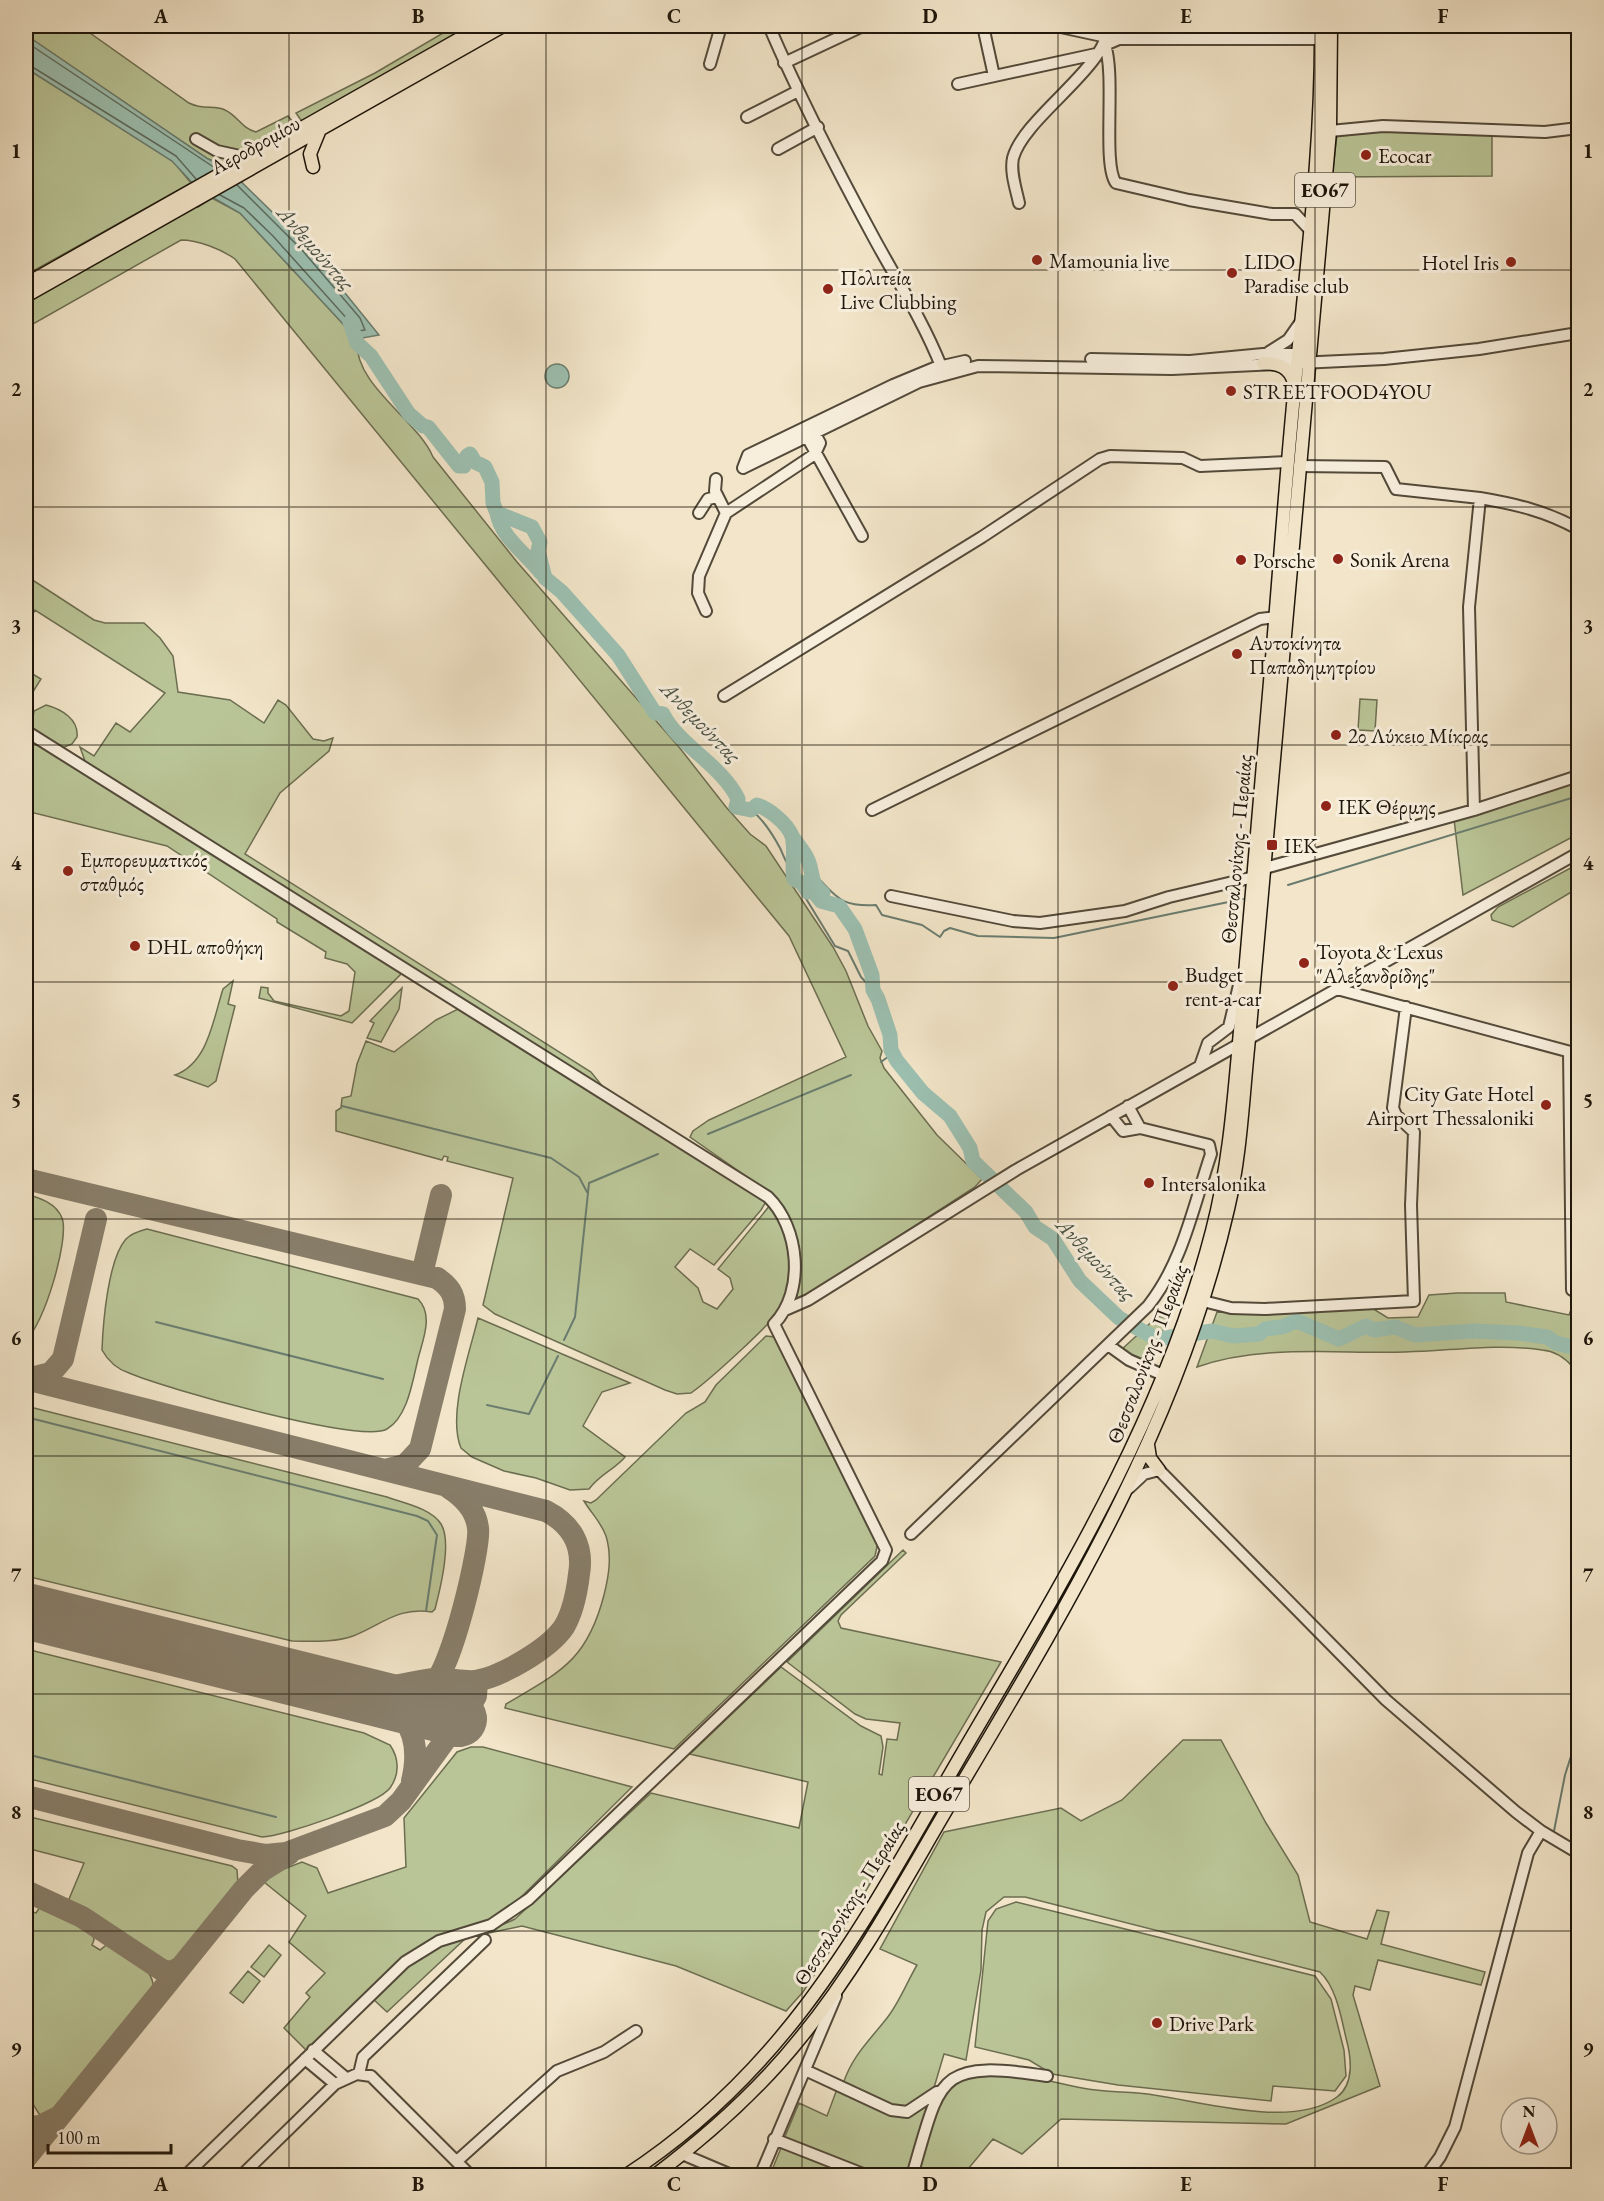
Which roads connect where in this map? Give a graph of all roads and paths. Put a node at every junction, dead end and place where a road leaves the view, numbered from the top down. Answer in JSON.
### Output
{"nodes":[{"id":1,"x":482,"y":26,"type":"edge"},
{"id":2,"x":503,"y":26,"type":"edge"},
{"id":3,"x":722,"y":26,"type":"edge"},
{"id":4,"x":769,"y":26,"type":"edge"},
{"id":5,"x":863,"y":26,"type":"edge"},
{"id":6,"x":983,"y":26,"type":"edge"},
{"id":7,"x":1056,"y":26,"type":"edge"},
{"id":8,"x":1108,"y":26,"type":"edge"},
{"id":9,"x":1321,"y":26,"type":"edge"},
{"id":10,"x":1332,"y":26,"type":"edge"},
{"id":11,"x":1321,"y":39,"type":"junction"},
{"id":12,"x":1111,"y":41,"type":"junction"},
{"id":13,"x":1096,"y":54,"type":"junction"},
{"id":14,"x":784,"y":63,"type":"junction"},
{"id":15,"x":710,"y":64,"type":"dead end"},
{"id":16,"x":994,"y":76,"type":"junction"},
{"id":17,"x":958,"y":84,"type":"dead end"},
{"id":18,"x":798,"y":90,"type":"junction"},
{"id":19,"x":747,"y":117,"type":"dead end"},
{"id":20,"x":818,"y":128,"type":"junction"},
{"id":21,"x":1578,"y":128,"type":"edge"},
{"id":22,"x":1330,"y":131,"type":"junction"},
{"id":23,"x":319,"y":132,"type":"junction"},
{"id":24,"x":196,"y":139,"type":"dead end"},
{"id":25,"x":778,"y":149,"type":"dead end"},
{"id":26,"x":249,"y":158,"type":"junction"},
{"id":27,"x":313,"y":167,"type":"dead end"},
{"id":28,"x":197,"y":193,"type":"junction"},
{"id":29,"x":1019,"y":203,"type":"dead end"},
{"id":30,"x":1311,"y":231,"type":"junction"},
{"id":31,"x":26,"y":284,"type":"edge"},
{"id":32,"x":26,"y":296,"type":"edge"},
{"id":33,"x":1302,"y":320,"type":"junction"},
{"id":34,"x":1578,"y":333,"type":"edge"},
{"id":35,"x":1303,"y":358,"type":"junction"},
{"id":36,"x":1263,"y":359,"type":"junction"},
{"id":37,"x":941,"y":366,"type":"junction"},
{"id":38,"x":1295,"y":387,"type":"junction"},
{"id":39,"x":810,"y":434,"type":"junction"},
{"id":40,"x":815,"y":454,"type":"junction"},
{"id":41,"x":1294,"y":464,"type":"junction"},
{"id":42,"x":716,"y":479,"type":"dead end"},
{"id":43,"x":717,"y":497,"type":"junction"},
{"id":44,"x":1480,"y":498,"type":"junction"},
{"id":45,"x":699,"y":513,"type":"dead end"},
{"id":46,"x":726,"y":513,"type":"junction"},
{"id":47,"x":1578,"y":529,"type":"edge"},
{"id":48,"x":862,"y":536,"type":"dead end"},
{"id":49,"x":706,"y":611,"type":"dead end"},
{"id":50,"x":1276,"y":617,"type":"junction"},
{"id":51,"x":724,"y":696,"type":"dead end"},
{"id":52,"x":26,"y":731,"type":"edge"},
{"id":53,"x":1578,"y":776,"type":"edge"},
{"id":54,"x":872,"y":810,"type":"dead end"},
{"id":55,"x":1474,"y":810,"type":"junction"},
{"id":56,"x":1578,"y":853,"type":"edge"},
{"id":57,"x":1259,"y":876,"type":"junction"},
{"id":58,"x":891,"y":896,"type":"dead end"},
{"id":59,"x":1248,"y":945,"type":"junction"},
{"id":60,"x":1337,"y":989,"type":"junction"},
{"id":61,"x":1406,"y":1007,"type":"junction"},
{"id":62,"x":1244,"y":1042,"type":"junction"},
{"id":63,"x":1574,"y":1053,"type":"edge"},
{"id":64,"x":1200,"y":1066,"type":"junction"},
{"id":65,"x":1128,"y":1106,"type":"junction"},
{"id":66,"x":1111,"y":1116,"type":"junction"},
{"id":67,"x":1140,"y":1128,"type":"junction"},
{"id":68,"x":1572,"y":1290,"type":"dead end"},
{"id":69,"x":1203,"y":1301,"type":"junction"},
{"id":70,"x":785,"y":1310,"type":"junction"},
{"id":71,"x":1192,"y":1316,"type":"junction"},
{"id":72,"x":1108,"y":1345,"type":"junction"},
{"id":73,"x":1176,"y":1360,"type":"junction"},
{"id":74,"x":1163,"y":1375,"type":"junction"},
{"id":75,"x":1148,"y":1445,"type":"junction"},
{"id":76,"x":1160,"y":1470,"type":"junction"},
{"id":77,"x":1128,"y":1488,"type":"junction"},
{"id":78,"x":911,"y":1534,"type":"dead end"},
{"id":79,"x":1541,"y":1831,"type":"junction"},
{"id":80,"x":1578,"y":1853,"type":"edge"},
{"id":81,"x":485,"y":1940,"type":"dead end"},
{"id":82,"x":840,"y":1985,"type":"junction"},
{"id":83,"x":636,"y":2031,"type":"dead end"},
{"id":84,"x":314,"y":2050,"type":"junction"},
{"id":85,"x":305,"y":2059,"type":"junction"},
{"id":86,"x":805,"y":2070,"type":"junction"},
{"id":87,"x":359,"y":2074,"type":"junction"},
{"id":88,"x":1047,"y":2076,"type":"dead end"},
{"id":89,"x":346,"y":2078,"type":"junction"},
{"id":90,"x":335,"y":2084,"type":"junction"},
{"id":91,"x":941,"y":2089,"type":"junction"},
{"id":92,"x":774,"y":2139,"type":"junction"},
{"id":93,"x":682,"y":2154,"type":"junction"},
{"id":94,"x":457,"y":2161,"type":"junction"},
{"id":95,"x":185,"y":2175,"type":"edge"},
{"id":96,"x":241,"y":2175,"type":"edge"},
{"id":97,"x":471,"y":2175,"type":"edge"},
{"id":98,"x":625,"y":2175,"type":"edge"},
{"id":99,"x":654,"y":2175,"type":"edge"},
{"id":100,"x":734,"y":2175,"type":"edge"},
{"id":101,"x":760,"y":2175,"type":"edge"},
{"id":102,"x":868,"y":2175,"type":"edge"},
{"id":103,"x":912,"y":2175,"type":"edge"},
{"id":104,"x":1426,"y":2175,"type":"edge"}],
"edges":[{"from":1,"to":26,"type":"main road","name":"Αεροδρομίου"},
{"from":2,"to":23,"type":"main road","name":"Αεροδρομίου"},
{"from":3,"to":15,"type":"street"},
{"from":4,"to":14,"type":"street"},
{"from":5,"to":14,"type":"street"},
{"from":6,"to":16,"type":"street"},
{"from":7,"to":12,"type":"street"},
{"from":8,"to":12,"type":"street"},
{"from":9,"to":11,"type":"main road","name":"Θεσσαλονίκης - Περαίας","number":"ΕΟ67"},
{"from":10,"to":22,"type":"main road","name":"Θεσσαλονίκης - Περαίας","number":"ΕΟ67"},
{"from":11,"to":12,"type":"street"},
{"from":11,"to":30,"type":"main road","name":"Θεσσαλονίκης - Περαίας","number":"ΕΟ67"},
{"from":12,"to":13,"type":"street"},
{"from":12,"to":30,"type":"street"},
{"from":13,"to":16,"type":"street"},
{"from":13,"to":29,"type":"street"},
{"from":14,"to":18,"type":"street"},
{"from":16,"to":17,"type":"street"},
{"from":18,"to":19,"type":"street"},
{"from":18,"to":20,"type":"street"},
{"from":20,"to":25,"type":"street"},
{"from":20,"to":37,"type":"street"},
{"from":21,"to":22,"type":"street"},
{"from":22,"to":35,"type":"main road","name":"Θεσσαλονίκης - Περαίας","number":"ΕΟ67"},
{"from":23,"to":27,"type":"main road"},
{"from":23,"to":28,"type":"main road","name":"Αεροδρομίου"},
{"from":24,"to":26,"type":"street"},
{"from":26,"to":28,"type":"main road","name":"Αεροδρομίου"},
{"from":28,"to":31,"type":"main road","name":"Αεροδρομίου"},
{"from":28,"to":32,"type":"main road","name":"Αεροδρομίου"},
{"from":30,"to":33,"type":"main road","name":"Θεσσαλονίκης - Περαίας","number":"ΕΟ67"},
{"from":33,"to":35,"type":"main road","name":"Θεσσαλονίκης - Περαίας","number":"ΕΟ67"},
{"from":33,"to":36,"type":"street"},
{"from":34,"to":35,"type":"street"},
{"from":35,"to":36,"type":"street"},
{"from":35,"to":38,"type":"main road","name":"Θεσσαλονίκης - Περαίας","number":"ΕΟ67"},
{"from":35,"to":41,"type":"main road","name":"Θεσσαλονίκης - Περαίας","number":"ΕΟ67"},
{"from":36,"to":37,"type":"street"},
{"from":36,"to":38,"type":"main road"},
{"from":36,"to":39,"type":"street"},
{"from":37,"to":39,"type":"street"},
{"from":38,"to":41,"type":"main road","name":"Θεσσαλονίκης - Περαίας","number":"ΕΟ67"},
{"from":39,"to":40,"type":"street"},
{"from":40,"to":46,"type":"street"},
{"from":40,"to":48,"type":"street"},
{"from":41,"to":44,"type":"street"},
{"from":41,"to":50,"type":"main road","name":"Θεσσαλονίκης - Περαίας","number":"ΕΟ67"},
{"from":41,"to":51,"type":"street"},
{"from":41,"to":57,"type":"main road","name":"Θεσσαλονίκης - Περαίας","number":"ΕΟ67"},
{"from":42,"to":43,"type":"street"},
{"from":43,"to":45,"type":"street"},
{"from":43,"to":46,"type":"street"},
{"from":44,"to":47,"type":"street"},
{"from":44,"to":55,"type":"street"},
{"from":46,"to":49,"type":"street"},
{"from":50,"to":54,"type":"street"},
{"from":50,"to":57,"type":"main road","name":"Θεσσαλονίκης - Περαίας","number":"ΕΟ67"},
{"from":52,"to":70,"type":"street"},
{"from":53,"to":55,"type":"street"},
{"from":55,"to":57,"type":"street"},
{"from":56,"to":60,"type":"street"},
{"from":57,"to":58,"type":"street"},
{"from":57,"to":59,"type":"main road","name":"Θεσσαλονίκης - Περαίας","number":"ΕΟ67"},
{"from":57,"to":62,"type":"main road","name":"Θεσσαλονίκης - Περαίας","number":"ΕΟ67"},
{"from":59,"to":62,"type":"main road","name":"Θεσσαλονίκης - Περαίας","number":"ΕΟ67"},
{"from":59,"to":64,"type":"street"},
{"from":60,"to":61,"type":"street"},
{"from":60,"to":62,"type":"street"},
{"from":61,"to":63,"type":"street"},
{"from":61,"to":69,"type":"street"},
{"from":62,"to":64,"type":"street"},
{"from":62,"to":69,"type":"main road","name":"Θεσσαλονίκης - Περαίας","number":"ΕΟ67"},
{"from":62,"to":71,"type":"main road","name":"Θεσσαλονίκης - Περαίας","number":"ΕΟ67"},
{"from":63,"to":68,"type":"street"},
{"from":64,"to":65,"type":"street"},
{"from":65,"to":66,"type":"street"},
{"from":65,"to":67,"type":"street"},
{"from":66,"to":67,"type":"street"},
{"from":66,"to":70,"type":"street"},
{"from":67,"to":72,"type":"street"},
{"from":69,"to":71,"type":"main road","name":"Θεσσαλονίκης - Περαίας","number":"ΕΟ67"},
{"from":70,"to":84,"type":"street"},
{"from":71,"to":73,"type":"main road","name":"Θεσσαλονίκης - Περαίας","number":"ΕΟ67"},
{"from":72,"to":74,"type":"street"},
{"from":72,"to":78,"type":"street"},
{"from":73,"to":74,"type":"main road","name":"Θεσσαλονίκης - Περαίας","number":"ΕΟ67"},
{"from":73,"to":75,"type":"main road","name":"Θεσσαλονίκης - Περαίας","number":"ΕΟ67"},
{"from":74,"to":98,"type":"main road","name":"Θεσσαλονίκης - Περαίας","number":"ΕΟ67"},
{"from":75,"to":76,"type":"main road"},
{"from":75,"to":77,"type":"main road","name":"Θεσσαλονίκης - Περαίας","number":"ΕΟ67"},
{"from":76,"to":77,"type":"street"},
{"from":76,"to":79,"type":"street"},
{"from":77,"to":82,"type":"main road","name":"Θεσσαλονίκης - Περαίας","number":"ΕΟ67"},
{"from":79,"to":80,"type":"street"},
{"from":79,"to":104,"type":"street"},
{"from":81,"to":87,"type":"street"},
{"from":82,"to":86,"type":"street"},
{"from":82,"to":93,"type":"main road","name":"Θεσσαλονίκης - Περαίας","number":"ΕΟ67"},
{"from":83,"to":94,"type":"street"},
{"from":84,"to":85,"type":"street"},
{"from":84,"to":89,"type":"street"},
{"from":85,"to":90,"type":"street"},
{"from":85,"to":95,"type":"street"},
{"from":86,"to":91,"type":"street"},
{"from":86,"to":92,"type":"street"},
{"from":87,"to":89,"type":"street"},
{"from":87,"to":94,"type":"street"},
{"from":88,"to":91,"type":"street"},
{"from":89,"to":90,"type":"street"},
{"from":90,"to":96,"type":"street"},
{"from":91,"to":103,"type":"street"},
{"from":92,"to":101,"type":"street"},
{"from":92,"to":102,"type":"street"},
{"from":93,"to":99,"type":"main road","name":"Θεσσαλονίκης - Περαίας","number":"ΕΟ67"},
{"from":93,"to":100,"type":"street"},
{"from":94,"to":97,"type":"street"}]}
